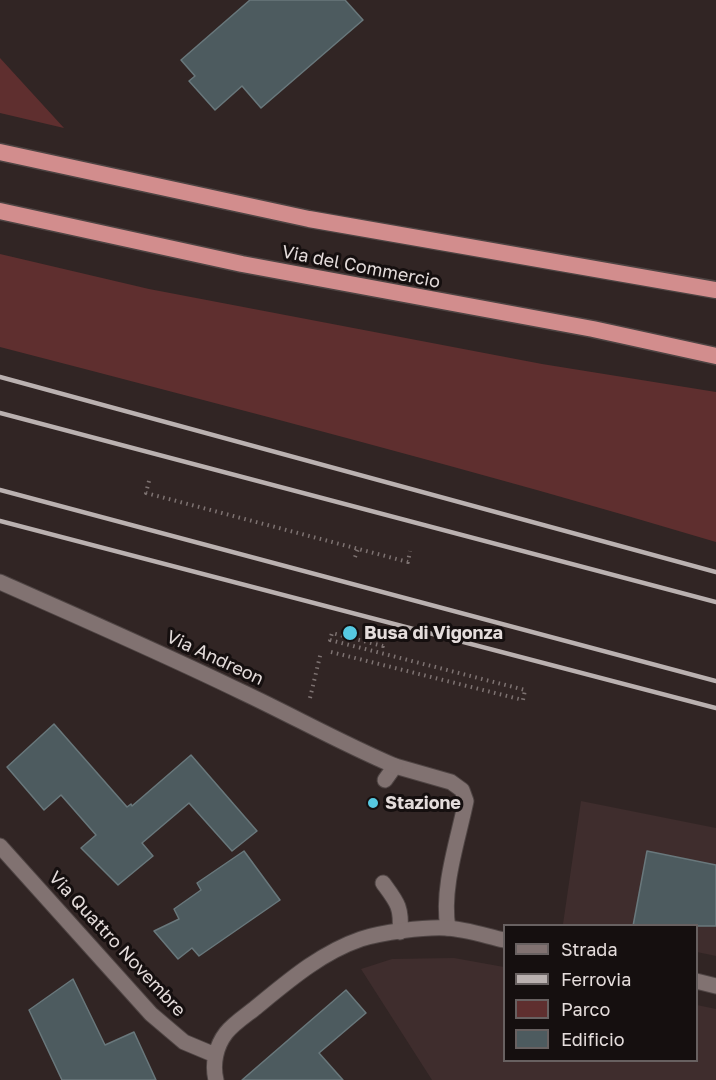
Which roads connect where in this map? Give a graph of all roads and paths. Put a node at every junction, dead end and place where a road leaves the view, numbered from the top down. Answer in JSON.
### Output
{"nodes":[{"id":1,"x":0,"y":152,"type":"edge"},
{"id":2,"x":0,"y":211,"type":"edge"},
{"id":3,"x":716,"y":290,"type":"edge"},
{"id":4,"x":716,"y":356,"type":"edge"},
{"id":5,"x":149,"y":481,"type":"dead end"},
{"id":6,"x":358,"y":549,"type":"junction"},
{"id":7,"x":410,"y":551,"type":"dead end"},
{"id":8,"x":355,"y":557,"type":"dead end"},
{"id":9,"x":0,"y":582,"type":"edge"},
{"id":10,"x":385,"y":635,"type":"dead end"},
{"id":11,"x":331,"y":652,"type":"dead end"},
{"id":12,"x":395,"y":766,"type":"junction"},
{"id":13,"x":385,"y":780,"type":"dead end"},
{"id":14,"x":0,"y":846,"type":"edge"},
{"id":15,"x":382,"y":883,"type":"dead end"},
{"id":16,"x":448,"y":928,"type":"junction"},
{"id":17,"x":400,"y":932,"type":"junction"},
{"id":18,"x":503,"y":940,"type":"edge"},
{"id":19,"x":698,"y":982,"type":"edge"},
{"id":20,"x":716,"y":986,"type":"edge"},
{"id":21,"x":216,"y":1055,"type":"junction"},
{"id":22,"x":216,"y":1080,"type":"edge"}],
"edges":[{"from":1,"to":3,"type":"highway","name":"Via del Commercio"},
{"from":2,"to":4,"type":"highway","name":"Via del Commercio"},
{"from":5,"to":6,"type":"path"},
{"from":6,"to":7,"type":"path"},
{"from":6,"to":8,"type":"path"},
{"from":9,"to":12,"type":"street","name":"Via Andreon"},
{"from":10,"to":11,"type":"path"},
{"from":12,"to":13,"type":"street"},
{"from":12,"to":16,"type":"street","name":"Via Andreon"},
{"from":14,"to":21,"type":"street","name":"Via Quattro Novembre"},
{"from":15,"to":17,"type":"street"},
{"from":16,"to":17,"type":"street"},
{"from":16,"to":18,"type":"street"},
{"from":17,"to":21,"type":"street"},
{"from":19,"to":20,"type":"street"},
{"from":21,"to":22,"type":"street"}]}
